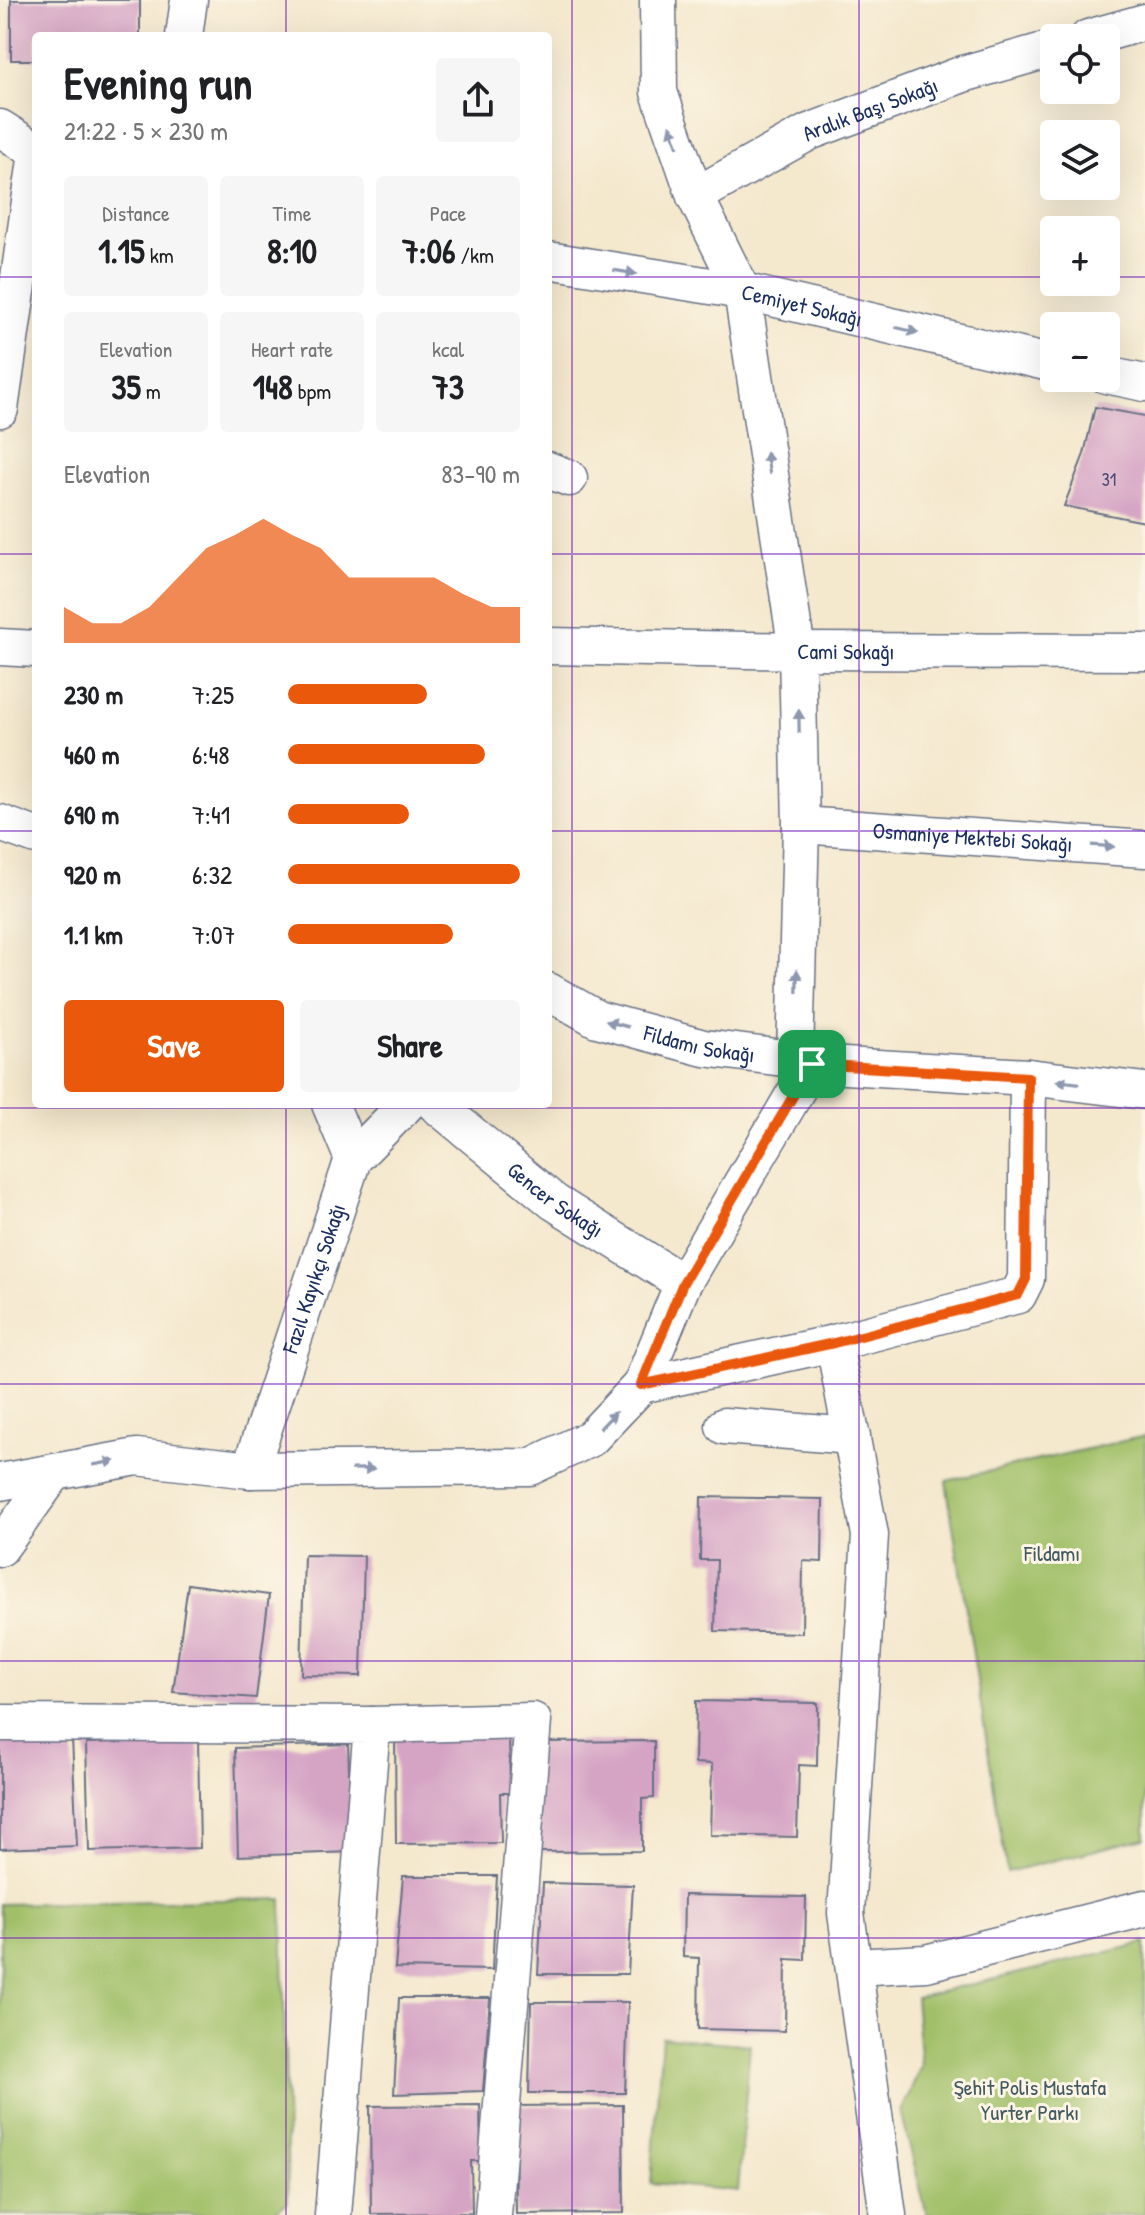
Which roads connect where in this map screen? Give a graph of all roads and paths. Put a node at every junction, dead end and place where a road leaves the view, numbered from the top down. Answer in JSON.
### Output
{"nodes":[{"id":1,"x":189,"y":0,"type":"edge"},
{"id":2,"x":658,"y":0,"type":"edge"},
{"id":3,"x":1139,"y":15,"type":"edge"},
{"id":4,"x":1119,"y":24,"type":"edge"},
{"id":5,"x":185,"y":32,"type":"edge"},
{"id":6,"x":1040,"y":52,"type":"edge"},
{"id":7,"x":0,"y":128,"type":"edge"},
{"id":8,"x":32,"y":148,"type":"edge"},
{"id":9,"x":32,"y":188,"type":"edge"},
{"id":10,"x":695,"y":196,"type":"junction"},
{"id":11,"x":552,"y":261,"type":"edge"},
{"id":12,"x":742,"y":291,"type":"junction"},
{"id":13,"x":1040,"y":361,"type":"edge"},
{"id":14,"x":1120,"y":378,"type":"edge"},
{"id":15,"x":1145,"y":383,"type":"edge"},
{"id":16,"x":0,"y":409,"type":"edge"},
{"id":17,"x":552,"y":646,"type":"edge"},
{"id":18,"x":0,"y":647,"type":"edge"},
{"id":19,"x":32,"y":649,"type":"edge"},
{"id":20,"x":797,"y":651,"type":"junction"},
{"id":21,"x":1145,"y":652,"type":"edge"},
{"id":22,"x":0,"y":823,"type":"edge"},
{"id":23,"x":801,"y":825,"type":"junction"},
{"id":24,"x":32,"y":835,"type":"edge"},
{"id":25,"x":1145,"y":849,"type":"edge"},
{"id":26,"x":552,"y":993,"type":"edge"},
{"id":27,"x":804,"y":1062,"type":"junction"},
{"id":28,"x":1028,"y":1077,"type":"junction"},
{"id":29,"x":1145,"y":1091,"type":"edge"},
{"id":30,"x":332,"y":1108,"type":"edge"},
{"id":31,"x":403,"y":1108,"type":"edge"},
{"id":32,"x":440,"y":1108,"type":"edge"},
{"id":33,"x":353,"y":1159,"type":"junction"},
{"id":34,"x":683,"y":1283,"type":"junction"},
{"id":35,"x":834,"y":1343,"type":"junction"},
{"id":36,"x":641,"y":1385,"type":"junction"},
{"id":37,"x":724,"y":1426,"type":"dead end"},
{"id":38,"x":852,"y":1436,"type":"junction"},
{"id":39,"x":250,"y":1470,"type":"junction"},
{"id":40,"x":55,"y":1472,"type":"junction"},
{"id":41,"x":0,"y":1482,"type":"edge"},
{"id":42,"x":0,"y":1548,"type":"edge"},
{"id":43,"x":0,"y":1723,"type":"edge"},
{"id":44,"x":372,"y":1725,"type":"junction"},
{"id":45,"x":1145,"y":1908,"type":"edge"},
{"id":46,"x":854,"y":1967,"type":"junction"},
{"id":47,"x":333,"y":2215,"type":"edge"},
{"id":48,"x":493,"y":2215,"type":"edge"},
{"id":49,"x":888,"y":2215,"type":"edge"}],
"edges":[{"from":1,"to":5,"type":"street"},
{"from":10,"to":2,"type":"street","one_way":true},
{"from":3,"to":4,"type":"street"},
{"from":6,"to":10,"type":"street","name":"Aralık Başı Sokağı"},
{"from":7,"to":8,"type":"street"},
{"from":9,"to":16,"type":"street"},
{"from":10,"to":12,"type":"street"},
{"from":11,"to":12,"type":"street","name":"Cemiyet Sokağı","one_way":true},
{"from":12,"to":13,"type":"street","name":"Cemiyet Sokağı","one_way":true},
{"from":20,"to":12,"type":"street","one_way":true},
{"from":14,"to":15,"type":"street"},
{"from":17,"to":20,"type":"street","name":"Cami Sokağı"},
{"from":18,"to":19,"type":"street"},
{"from":20,"to":21,"type":"street","name":"Cami Sokağı"},
{"from":23,"to":20,"type":"street","one_way":true},
{"from":22,"to":24,"type":"street"},
{"from":23,"to":25,"type":"street","name":"Osmaniye Mektebi Sokağı","one_way":true},
{"from":27,"to":23,"type":"street","one_way":true},
{"from":27,"to":26,"type":"street","name":"Fildamı Sokağı","one_way":true},
{"from":27,"to":28,"type":"street","name":"Fildamı Sokağı"},
{"from":27,"to":34,"type":"street"},
{"from":29,"to":28,"type":"street","name":"Fildamı Sokağı","one_way":true},
{"from":28,"to":35,"type":"street"},
{"from":30,"to":33,"type":"street"},
{"from":31,"to":33,"type":"street","name":"Fazıl Kayıkçı Sokağı"},
{"from":32,"to":34,"type":"street","name":"Gencer Sokağı"},
{"from":33,"to":39,"type":"street","name":"Fazıl Kayıkçı Sokağı"},
{"from":34,"to":36,"type":"street"},
{"from":35,"to":36,"type":"street"},
{"from":35,"to":38,"type":"street"},
{"from":39,"to":36,"type":"street","one_way":true},
{"from":37,"to":38,"type":"street"},
{"from":38,"to":46,"type":"street"},
{"from":40,"to":39,"type":"street","one_way":true},
{"from":40,"to":41,"type":"street"},
{"from":40,"to":42,"type":"street"},
{"from":43,"to":44,"type":"street"},
{"from":44,"to":47,"type":"street"},
{"from":44,"to":48,"type":"street"},
{"from":45,"to":46,"type":"street"},
{"from":46,"to":49,"type":"street"}]}
